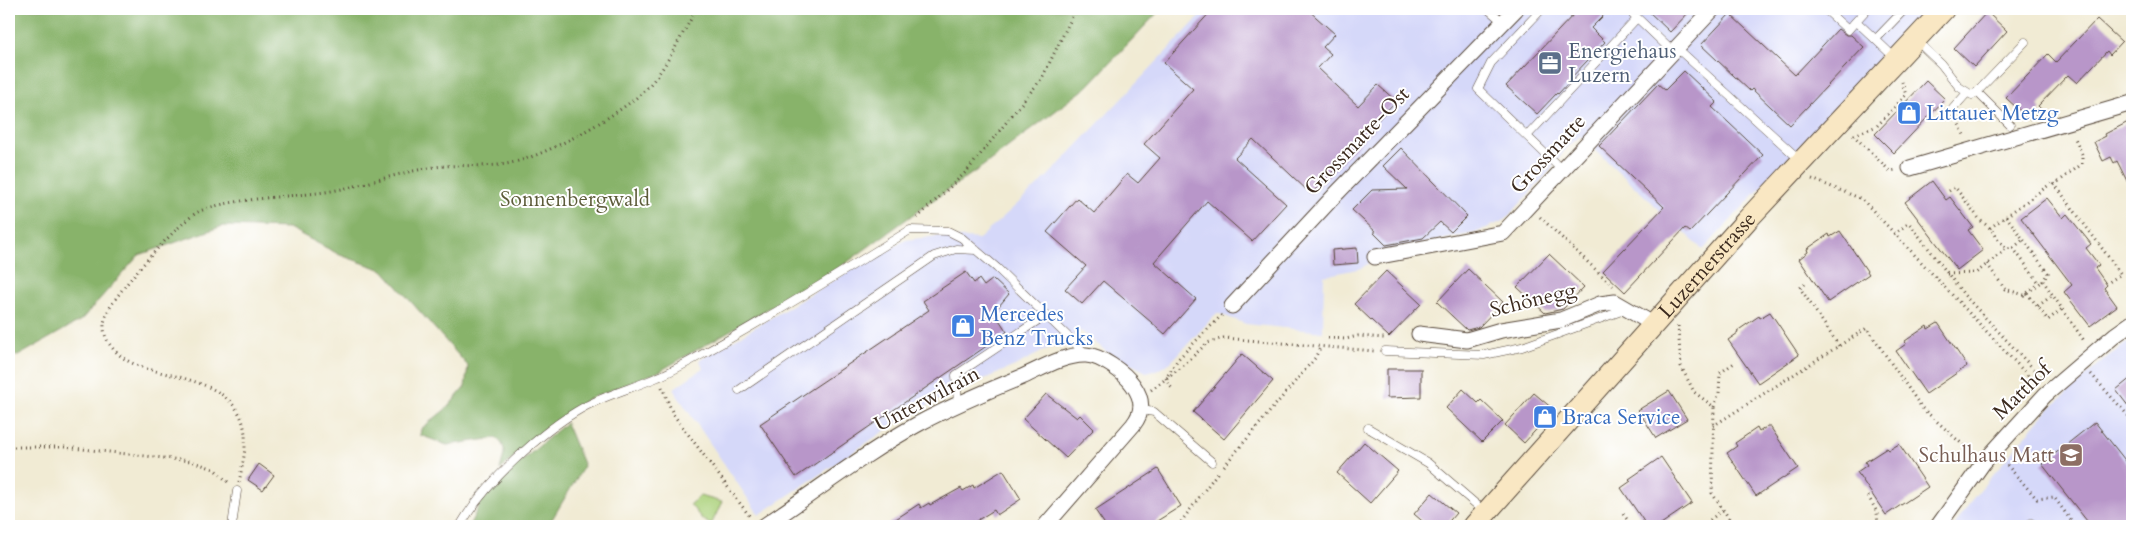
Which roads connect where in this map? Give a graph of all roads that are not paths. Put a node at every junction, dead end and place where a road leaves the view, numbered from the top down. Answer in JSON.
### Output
{"nodes":[{"id":1,"x":1488,"y":9,"type":"edge"},
{"id":2,"x":1516,"y":9,"type":"edge"},
{"id":3,"x":1542,"y":9,"type":"edge"},
{"id":4,"x":1628,"y":9,"type":"edge"},
{"id":5,"x":1713,"y":9,"type":"edge"},
{"id":6,"x":1826,"y":9,"type":"edge"},
{"id":7,"x":1868,"y":9,"type":"edge"},
{"id":8,"x":1904,"y":9,"type":"edge"},
{"id":9,"x":1944,"y":9,"type":"edge"},
{"id":10,"x":1637,"y":18,"type":"junction"},
{"id":11,"x":1856,"y":21,"type":"junction"},
{"id":12,"x":1503,"y":22,"type":"junction"},
{"id":13,"x":1876,"y":39,"type":"junction"},
{"id":14,"x":1915,"y":40,"type":"junction"},
{"id":15,"x":2025,"y":42,"type":"dead end"},
{"id":16,"x":1675,"y":50,"type":"junction"},
{"id":17,"x":1898,"y":67,"type":"junction"},
{"id":18,"x":1977,"y":92,"type":"junction"},
{"id":19,"x":1967,"y":93,"type":"junction"},
{"id":20,"x":2132,"y":103,"type":"edge"},
{"id":21,"x":1949,"y":113,"type":"road end"},
{"id":22,"x":2010,"y":125,"type":"dead end"},
{"id":23,"x":1526,"y":136,"type":"junction"},
{"id":24,"x":1910,"y":168,"type":"road end"},
{"id":25,"x":1562,"y":170,"type":"junction"},
{"id":26,"x":1807,"y":170,"type":"junction"},
{"id":27,"x":976,"y":250,"type":"junction"},
{"id":28,"x":1375,"y":257,"type":"dead end"},
{"id":29,"x":1621,"y":306,"type":"junction"},
{"id":30,"x":1228,"y":310,"type":"road end"},
{"id":31,"x":1046,"y":315,"type":"junction"},
{"id":32,"x":1660,"y":317,"type":"junction"},
{"id":33,"x":2132,"y":323,"type":"edge"},
{"id":34,"x":1419,"y":334,"type":"dead end"},
{"id":35,"x":1385,"y":352,"type":"road end"},
{"id":36,"x":1088,"y":355,"type":"junction"},
{"id":37,"x":739,"y":390,"type":"dead end"},
{"id":38,"x":958,"y":404,"type":"junction"},
{"id":39,"x":1141,"y":404,"type":"junction"},
{"id":40,"x":1368,"y":428,"type":"dead end"},
{"id":41,"x":1212,"y":462,"type":"dead end"},
{"id":42,"x":237,"y":491,"type":"road end"},
{"id":43,"x":1480,"y":520,"type":"edge"},
{"id":44,"x":758,"y":522,"type":"edge"},
{"id":45,"x":232,"y":526,"type":"edge"},
{"id":46,"x":460,"y":526,"type":"edge"},
{"id":47,"x":1045,"y":526,"type":"edge"},
{"id":48,"x":1938,"y":526,"type":"edge"}],
"edges":[{"from":1,"to":12,"type":"lane"},
{"from":2,"to":12,"type":"street","name":"Grossmatte-Ost"},
{"from":3,"to":23,"type":"lane"},
{"from":4,"to":10,"type":"lane"},
{"from":5,"to":16,"type":"street","name":"Grossmatte"},
{"from":6,"to":11,"type":"lane"},
{"from":7,"to":11,"type":"lane"},
{"from":8,"to":13,"type":"lane"},
{"from":9,"to":14,"type":"main road","name":"Luzernerstrasse"},
{"from":10,"to":16,"type":"lane"},
{"from":10,"to":23,"type":"lane"},
{"from":11,"to":13,"type":"lane"},
{"from":12,"to":30,"type":"street","name":"Grossmatte-Ost"},
{"from":13,"to":17,"type":"lane"},
{"from":14,"to":17,"type":"main road","name":"Luzernerstrasse"},
{"from":14,"to":19,"type":"lane"},
{"from":15,"to":18,"type":"lane"},
{"from":16,"to":25,"type":"street","name":"Grossmatte"},
{"from":16,"to":26,"type":"lane"},
{"from":17,"to":26,"type":"main road","name":"Luzernerstrasse"},
{"from":18,"to":19,"type":"lane"},
{"from":18,"to":22,"type":"lane"},
{"from":19,"to":21,"type":"lane"},
{"from":20,"to":24,"type":"street"},
{"from":23,"to":25,"type":"lane"},
{"from":25,"to":28,"type":"street","name":"Grossmatte"},
{"from":26,"to":32,"type":"main road","name":"Luzernerstrasse"},
{"from":27,"to":31,"type":"lane"},
{"from":27,"to":37,"type":"lane"},
{"from":27,"to":46,"type":"lane"},
{"from":29,"to":32,"type":"street"},
{"from":29,"to":34,"type":"street","name":"Schönegg"},
{"from":29,"to":35,"type":"lane"},
{"from":31,"to":36,"type":"lane"},
{"from":31,"to":38,"type":"lane"},
{"from":32,"to":43,"type":"main road","name":"Luzernerstrasse"},
{"from":33,"to":48,"type":"street","name":"Matthof"},
{"from":36,"to":38,"type":"street","name":"Unterwilrain"},
{"from":36,"to":39,"type":"street"},
{"from":38,"to":44,"type":"street","name":"Unterwilrain"},
{"from":39,"to":41,"type":"lane"},
{"from":39,"to":47,"type":"street"},
{"from":40,"to":43,"type":"lane"},
{"from":42,"to":45,"type":"lane"}]}
